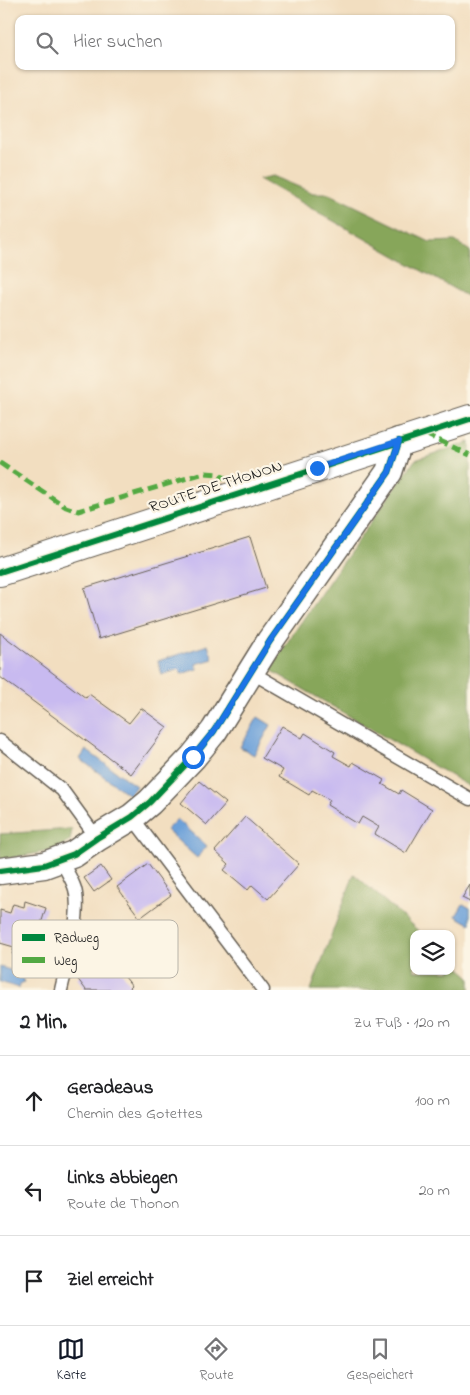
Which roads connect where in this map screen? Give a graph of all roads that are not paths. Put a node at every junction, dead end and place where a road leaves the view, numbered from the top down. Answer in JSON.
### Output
{"nodes":[{"id":1,"x":470,"y":418,"type":"edge"},
{"id":2,"x":399,"y":441,"type":"junction"},
{"id":3,"x":0,"y":572,"type":"edge"},
{"id":4,"x":251,"y":672,"type":"junction"},
{"id":5,"x":0,"y":741,"type":"edge"},
{"id":6,"x":470,"y":799,"type":"edge"},
{"id":7,"x":132,"y":817,"type":"junction"},
{"id":8,"x":97,"y":838,"type":"junction"},
{"id":9,"x":61,"y":860,"type":"junction"},
{"id":10,"x":0,"y":871,"type":"edge"},
{"id":11,"x":75,"y":920,"type":"edge"},
{"id":12,"x":263,"y":990,"type":"edge"}],
"edges":[{"from":1,"to":2,"type":"main road","name":"ROUTE DE THONON"},
{"from":2,"to":3,"type":"main road","name":"ROUTE DE THONON"},
{"from":2,"to":4,"type":"street"},
{"from":4,"to":6,"type":"lane"},
{"from":4,"to":7,"type":"street"},
{"from":5,"to":8,"type":"lane"},
{"from":7,"to":8,"type":"street"},
{"from":7,"to":12,"type":"lane"},
{"from":8,"to":9,"type":"street"},
{"from":9,"to":10,"type":"street"},
{"from":9,"to":11,"type":"lane"}]}
